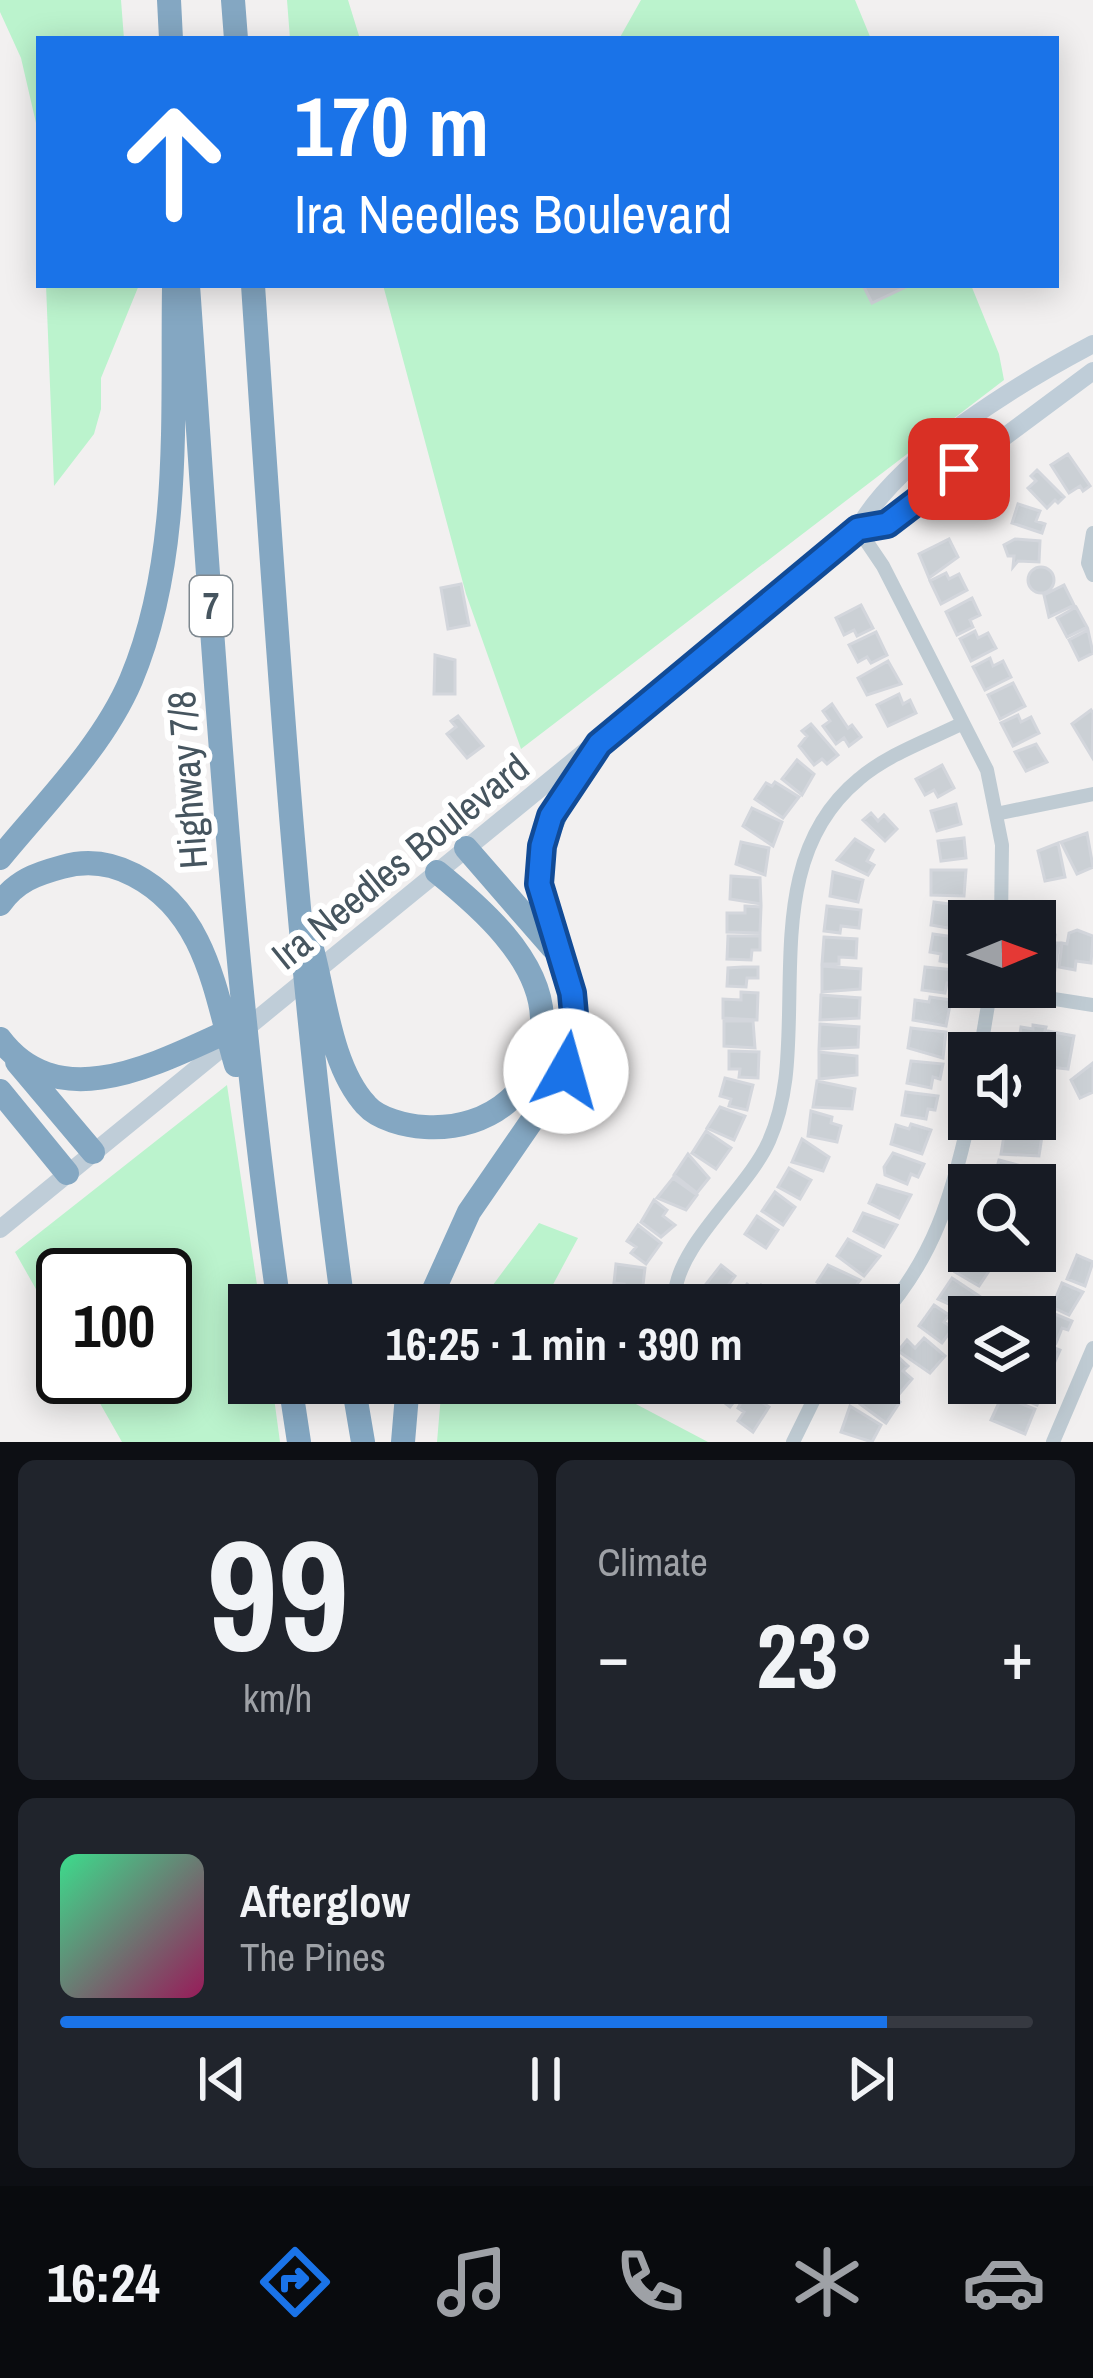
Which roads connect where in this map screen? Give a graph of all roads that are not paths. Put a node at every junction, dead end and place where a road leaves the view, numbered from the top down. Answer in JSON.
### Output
{"nodes":[{"id":1,"x":169,"y":0,"type":"edge"},
{"id":2,"x":233,"y":0,"type":"edge"},
{"id":3,"x":171,"y":36,"type":"edge"},
{"id":4,"x":236,"y":36,"type":"edge"},
{"id":5,"x":174,"y":288,"type":"edge"},
{"id":6,"x":188,"y":288,"type":"edge"},
{"id":7,"x":253,"y":288,"type":"edge"},
{"id":8,"x":1093,"y":344,"type":"edge"},
{"id":9,"x":1093,"y":371,"type":"edge"},
{"id":10,"x":858,"y":529,"type":"junction"},
{"id":11,"x":1093,"y":533,"type":"edge"},
{"id":12,"x":1093,"y":575,"type":"edge"},
{"id":13,"x":963,"y":722,"type":"junction"},
{"id":14,"x":599,"y":744,"type":"junction"},
{"id":15,"x":1093,"y":794,"type":"edge"},
{"id":16,"x":996,"y":814,"type":"junction"},
{"id":17,"x":466,"y":848,"type":"junction"},
{"id":18,"x":0,"y":858,"type":"edge"},
{"id":19,"x":437,"y":872,"type":"junction"},
{"id":20,"x":294,"y":883,"type":"junction"},
{"id":21,"x":1001,"y":900,"type":"edge"},
{"id":22,"x":0,"y":904,"type":"edge"},
{"id":23,"x":562,"y":958,"type":"junction"},
{"id":24,"x":1056,"y":999,"type":"edge"},
{"id":25,"x":1093,"y":1005,"type":"edge"},
{"id":26,"x":254,"y":1021,"type":"junction"},
{"id":27,"x":8,"y":1050,"type":"edge"},
{"id":28,"x":0,"y":1091,"type":"edge"},
{"id":29,"x":254,"y":1125,"type":"junction"},
{"id":30,"x":964,"y":1140,"type":"edge"},
{"id":31,"x":93,"y":1152,"type":"junction"},
{"id":32,"x":68,"y":1173,"type":"junction"},
{"id":33,"x":0,"y":1229,"type":"edge"},
{"id":34,"x":276,"y":1284,"type":"edge"},
{"id":35,"x":340,"y":1284,"type":"edge"},
{"id":36,"x":436,"y":1284,"type":"edge"},
{"id":37,"x":675,"y":1284,"type":"edge"},
{"id":38,"x":900,"y":1290,"type":"edge"},
{"id":39,"x":1093,"y":1348,"type":"edge"},
{"id":40,"x":293,"y":1404,"type":"edge"},
{"id":41,"x":357,"y":1404,"type":"edge"},
{"id":42,"x":406,"y":1404,"type":"edge"},
{"id":43,"x":810,"y":1404,"type":"edge"},
{"id":44,"x":299,"y":1442,"type":"edge"},
{"id":45,"x":363,"y":1442,"type":"edge"},
{"id":46,"x":403,"y":1442,"type":"edge"},
{"id":47,"x":794,"y":1442,"type":"edge"},
{"id":48,"x":1053,"y":1442,"type":"edge"}],
"edges":[{"from":1,"to":3,"type":"highway"},
{"from":2,"to":4,"type":"highway"},
{"from":5,"to":18,"type":"highway"},
{"from":6,"to":29,"type":"highway","name":"Highway 7/8","number":"7"},
{"from":7,"to":20,"type":"highway","number":"7"},
{"from":8,"to":10,"type":"main road","name":"Ira Needles Boulevard"},
{"from":9,"to":10,"type":"main road","name":"Ira Needles Boulevard"},
{"from":10,"to":13,"type":"street"},
{"from":10,"to":14,"type":"main road","name":"Ira Needles Boulevard"},
{"from":11,"to":12,"type":"street"},
{"from":13,"to":16,"type":"street"},
{"from":13,"to":37,"type":"street"},
{"from":14,"to":17,"type":"main road","name":"Ira Needles Boulevard"},
{"from":14,"to":23,"type":"highway"},
{"from":15,"to":16,"type":"street"},
{"from":16,"to":21,"type":"street"},
{"from":17,"to":19,"type":"main road","name":"Ira Needles Boulevard"},
{"from":17,"to":23,"type":"highway"},
{"from":19,"to":20,"type":"highway"},
{"from":19,"to":26,"type":"main road","name":"Ira Needles Boulevard"},
{"from":20,"to":35,"type":"highway","number":"7"},
{"from":22,"to":29,"type":"highway"},
{"from":23,"to":36,"type":"highway"},
{"from":24,"to":25,"type":"street"},
{"from":26,"to":27,"type":"highway"},
{"from":26,"to":31,"type":"main road","name":"Ira Needles Boulevard"},
{"from":27,"to":31,"type":"highway"},
{"from":28,"to":32,"type":"highway"},
{"from":29,"to":34,"type":"highway","number":"7"},
{"from":30,"to":38,"type":"street"},
{"from":31,"to":32,"type":"main road","name":"Ira Needles Boulevard"},
{"from":32,"to":33,"type":"main road","name":"Ira Needles Boulevard"},
{"from":39,"to":48,"type":"street"},
{"from":40,"to":44,"type":"highway"},
{"from":41,"to":45,"type":"highway"},
{"from":42,"to":46,"type":"highway"},
{"from":43,"to":47,"type":"street"}]}
